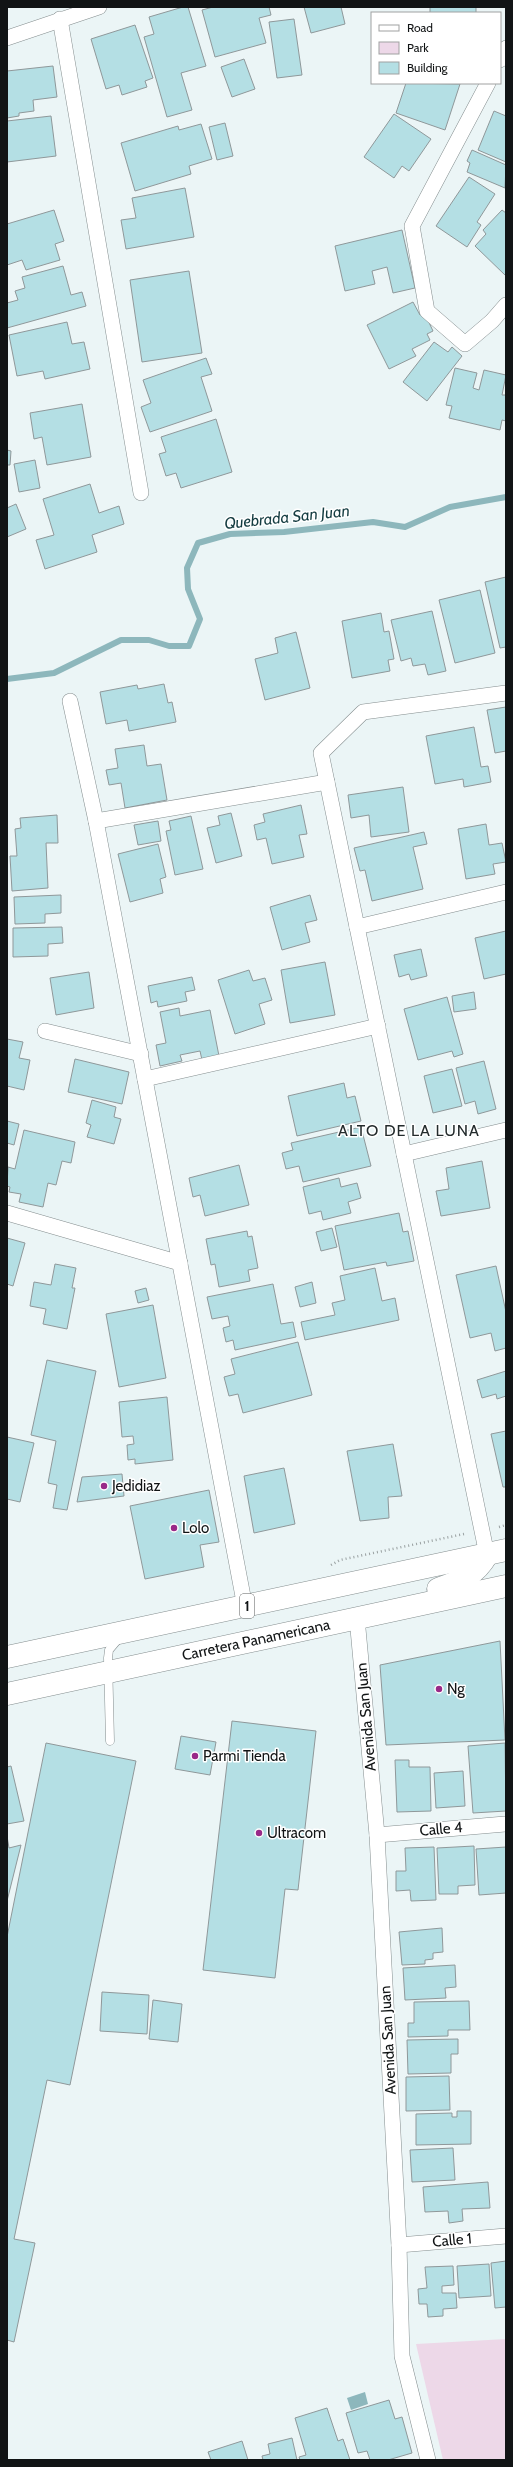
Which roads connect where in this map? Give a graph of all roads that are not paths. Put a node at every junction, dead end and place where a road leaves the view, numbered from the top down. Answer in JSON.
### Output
{"nodes":[{"id":1,"x":99,"y":7,"type":"edge"},
{"id":2,"x":60,"y":19,"type":"junction"},
{"id":3,"x":7,"y":38,"type":"edge"},
{"id":4,"x":506,"y":48,"type":"edge"},
{"id":5,"x":501,"y":58,"type":"edge"},
{"id":6,"x":487,"y":84,"type":"edge"},
{"id":7,"x":506,"y":305,"type":"edge"},
{"id":8,"x":141,"y":493,"type":"dead end"},
{"id":9,"x":506,"y":692,"type":"edge"},
{"id":10,"x":70,"y":701,"type":"dead end"},
{"id":11,"x":327,"y":782,"type":"junction"},
{"id":12,"x":96,"y":821,"type":"junction"},
{"id":13,"x":506,"y":892,"type":"edge"},
{"id":14,"x":357,"y":927,"type":"junction"},
{"id":15,"x":378,"y":1026,"type":"junction"},
{"id":16,"x":45,"y":1031,"type":"dead end"},
{"id":17,"x":141,"y":1054,"type":"junction"},
{"id":18,"x":145,"y":1079,"type":"junction"},
{"id":19,"x":506,"y":1130,"type":"edge"},
{"id":20,"x":404,"y":1154,"type":"junction"},
{"id":21,"x":7,"y":1213,"type":"edge"},
{"id":22,"x":180,"y":1264,"type":"junction"},
{"id":23,"x":496,"y":1552,"type":"edge"},
{"id":24,"x":506,"y":1564,"type":"edge"},
{"id":25,"x":506,"y":1586,"type":"edge"},
{"id":26,"x":246,"y":1607,"type":"junction"},
{"id":27,"x":384,"y":1612,"type":"junction"},
{"id":28,"x":357,"y":1618,"type":"junction"},
{"id":29,"x":124,"y":1632,"type":"junction"},
{"id":30,"x":7,"y":1657,"type":"edge"},
{"id":31,"x":108,"y":1672,"type":"junction"},
{"id":32,"x":7,"y":1694,"type":"edge"},
{"id":33,"x":110,"y":1741,"type":"dead end"},
{"id":34,"x":505,"y":1824,"type":"dead end"},
{"id":35,"x":377,"y":1835,"type":"junction"},
{"id":36,"x":506,"y":2236,"type":"edge"},
{"id":37,"x":399,"y":2244,"type":"junction"},
{"id":38,"x":428,"y":2460,"type":"edge"}],
"edges":[{"from":1,"to":2,"type":"street"},
{"from":2,"to":3,"type":"street"},
{"from":2,"to":8,"type":"street"},
{"from":4,"to":5,"type":"street"},
{"from":6,"to":7,"type":"street"},
{"from":9,"to":11,"type":"street"},
{"from":10,"to":12,"type":"street"},
{"from":11,"to":12,"type":"street"},
{"from":11,"to":14,"type":"street"},
{"from":12,"to":17,"type":"street"},
{"from":13,"to":14,"type":"street"},
{"from":14,"to":15,"type":"street"},
{"from":15,"to":18,"type":"street"},
{"from":15,"to":20,"type":"street"},
{"from":16,"to":17,"type":"street"},
{"from":17,"to":18,"type":"street"},
{"from":18,"to":22,"type":"street"},
{"from":19,"to":20,"type":"street"},
{"from":20,"to":23,"type":"street"},
{"from":21,"to":22,"type":"street"},
{"from":22,"to":26,"type":"street"},
{"from":23,"to":24,"type":"highway"},
{"from":23,"to":26,"type":"highway","number":"1"},
{"from":23,"to":27,"type":"highway"},
{"from":25,"to":27,"type":"highway","name":"Carretera Panamericana","number":"1"},
{"from":26,"to":29,"type":"highway","number":"1"},
{"from":27,"to":28,"type":"highway","name":"Carretera Panamericana","number":"1"},
{"from":28,"to":31,"type":"highway","name":"Carretera Panamericana","number":"1"},
{"from":28,"to":35,"type":"street","name":"Avenida San Juan"},
{"from":29,"to":30,"type":"highway","number":"1"},
{"from":29,"to":31,"type":"lane"},
{"from":31,"to":32,"type":"highway","name":"Carretera Panamericana","number":"1"},
{"from":31,"to":33,"type":"lane"},
{"from":34,"to":35,"type":"street","name":"Calle 4"},
{"from":35,"to":37,"type":"street","name":"Avenida San Juan"},
{"from":36,"to":37,"type":"street","name":"Calle 1"},
{"from":37,"to":38,"type":"street","name":"Avenida San Juan"}]}
